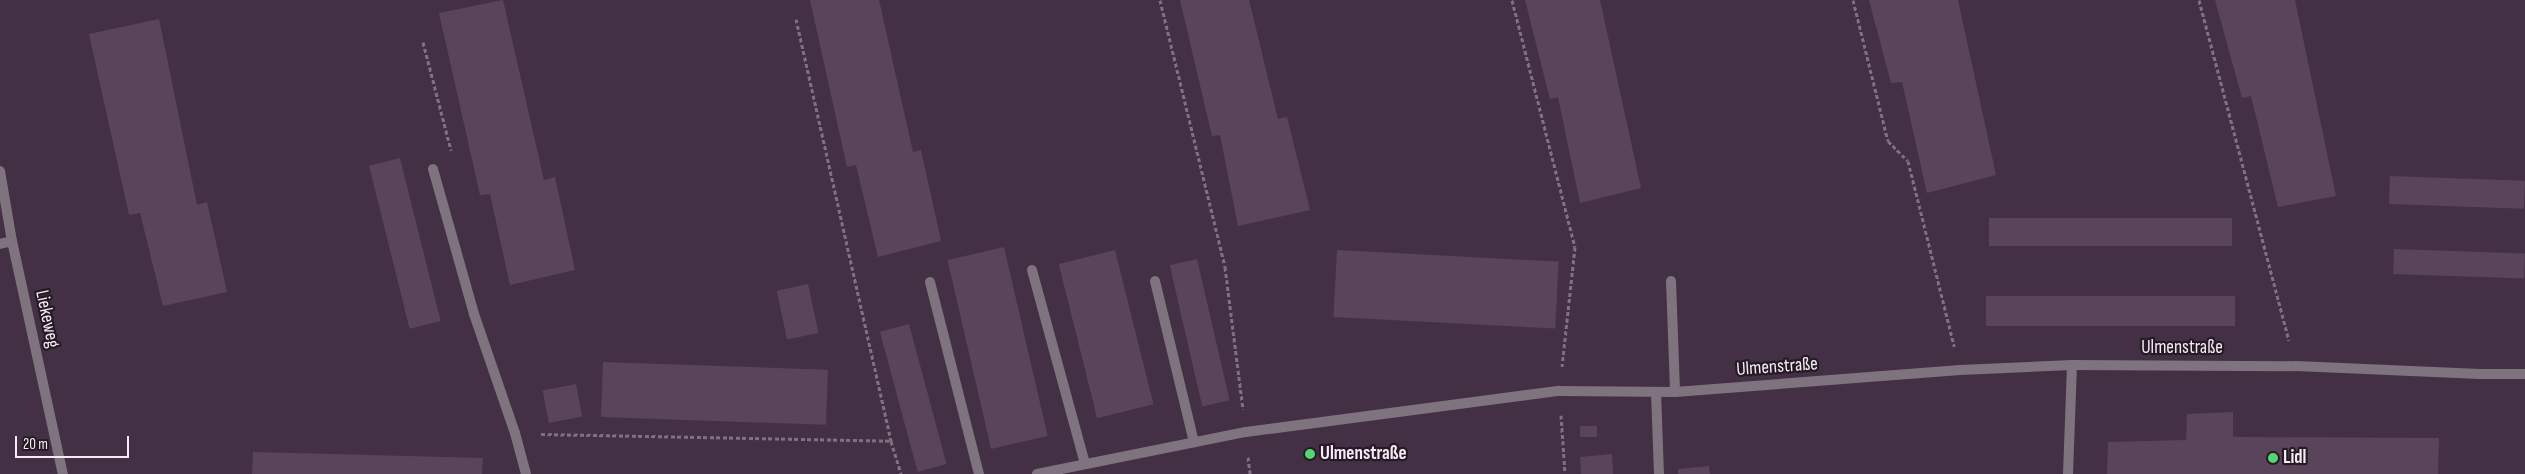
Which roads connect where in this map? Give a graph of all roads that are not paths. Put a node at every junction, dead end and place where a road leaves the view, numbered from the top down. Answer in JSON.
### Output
{"nodes":[{"id":1,"x":433,"y":169,"type":"dead end"},
{"id":2,"x":0,"y":171,"type":"edge"},
{"id":3,"x":12,"y":240,"type":"junction"},
{"id":4,"x":0,"y":244,"type":"edge"},
{"id":5,"x":1032,"y":270,"type":"dead end"},
{"id":6,"x":1155,"y":281,"type":"dead end"},
{"id":7,"x":1671,"y":281,"type":"dead end"},
{"id":8,"x":930,"y":282,"type":"dead end"},
{"id":9,"x":2072,"y":365,"type":"junction"},
{"id":10,"x":2525,"y":374,"type":"edge"},
{"id":11,"x":1656,"y":392,"type":"junction"},
{"id":12,"x":1675,"y":392,"type":"junction"},
{"id":13,"x":1194,"y":442,"type":"junction"},
{"id":14,"x":1085,"y":464,"type":"junction"},
{"id":15,"x":63,"y":474,"type":"edge"},
{"id":16,"x":526,"y":474,"type":"edge"},
{"id":17,"x":978,"y":474,"type":"edge"},
{"id":18,"x":1037,"y":474,"type":"edge"},
{"id":19,"x":1659,"y":474,"type":"edge"},
{"id":20,"x":2068,"y":474,"type":"edge"}],
"edges":[{"from":1,"to":16,"type":"street"},
{"from":2,"to":3,"type":"street","name":"Liekeweg"},
{"from":3,"to":4,"type":"street"},
{"from":3,"to":15,"type":"street","name":"Liekeweg"},
{"from":5,"to":14,"type":"street"},
{"from":6,"to":13,"type":"street"},
{"from":7,"to":12,"type":"street"},
{"from":8,"to":17,"type":"street"},
{"from":9,"to":10,"type":"street","name":"Ulmenstraße"},
{"from":9,"to":12,"type":"street","name":"Ulmenstraße"},
{"from":9,"to":20,"type":"street"},
{"from":11,"to":12,"type":"street","name":"Ulmenstraße"},
{"from":11,"to":13,"type":"street","name":"Ulmenstraße"},
{"from":11,"to":19,"type":"street"},
{"from":13,"to":14,"type":"street","name":"Ulmenstraße"},
{"from":14,"to":18,"type":"street","name":"Ulmenstraße"}]}
